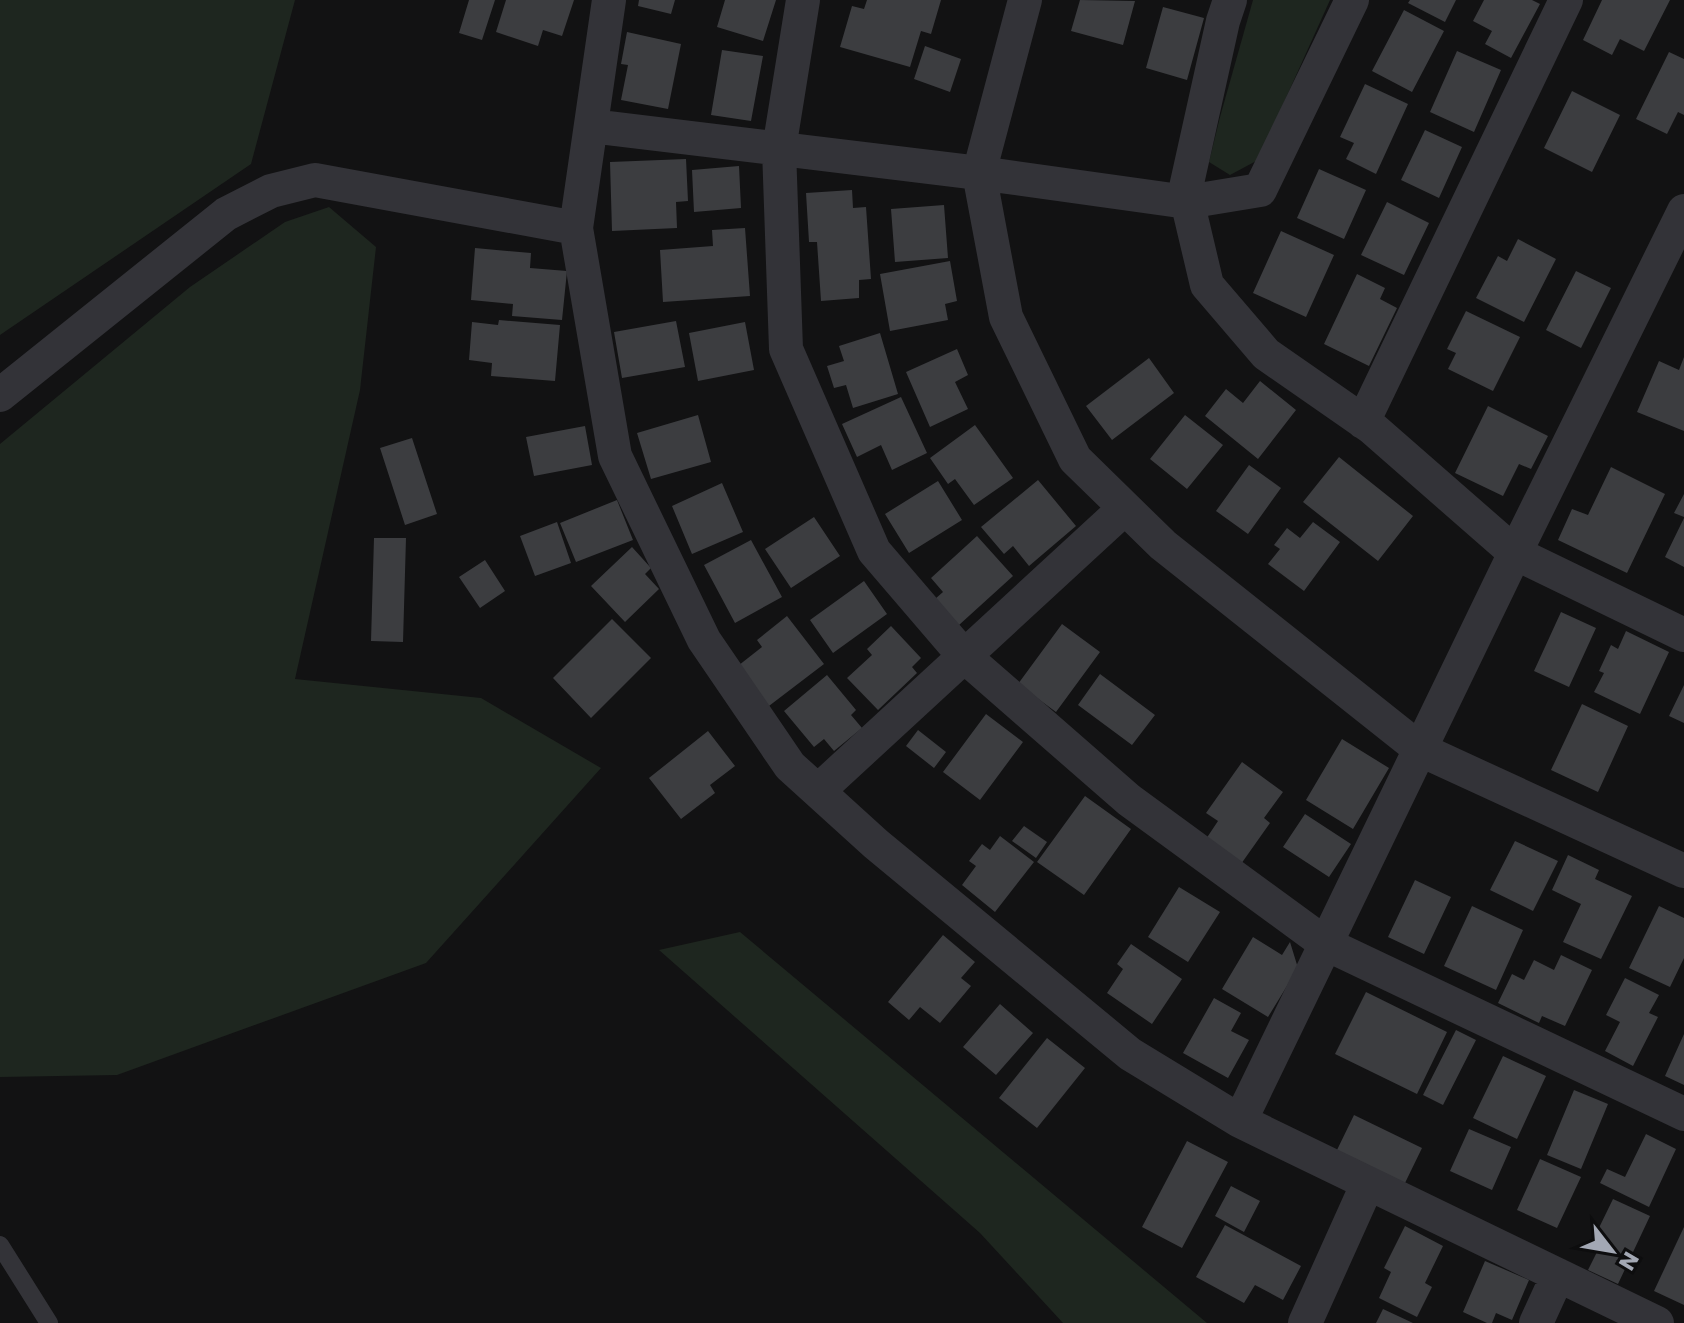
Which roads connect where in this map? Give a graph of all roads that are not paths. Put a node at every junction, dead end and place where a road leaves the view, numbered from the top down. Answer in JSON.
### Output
{"nodes":[{"id":1,"x":609,"y":0,"type":"edge"},
{"id":2,"x":803,"y":0,"type":"edge"},
{"id":3,"x":1025,"y":0,"type":"edge"},
{"id":4,"x":1230,"y":0,"type":"edge"},
{"id":5,"x":1352,"y":0,"type":"edge"},
{"id":6,"x":1566,"y":0,"type":"edge"},
{"id":7,"x":591,"y":126,"type":"junction"},
{"id":8,"x":779,"y":149,"type":"junction"},
{"id":9,"x":979,"y":173,"type":"junction"},
{"id":10,"x":1187,"y":202,"type":"junction"},
{"id":11,"x":1684,"y":211,"type":"edge"},
{"id":12,"x":576,"y":228,"type":"junction"},
{"id":13,"x":0,"y":395,"type":"edge"},
{"id":14,"x":1363,"y":422,"type":"junction"},
{"id":15,"x":1125,"y":508,"type":"junction"},
{"id":16,"x":1515,"y":553,"type":"junction"},
{"id":17,"x":1684,"y":635,"type":"edge"},
{"id":18,"x":964,"y":656,"type":"junction"},
{"id":19,"x":1421,"y":750,"type":"junction"},
{"id":20,"x":818,"y":791,"type":"junction"},
{"id":21,"x":1684,"y":871,"type":"edge"},
{"id":22,"x":1326,"y":944,"type":"junction"},
{"id":23,"x":1684,"y":1114,"type":"edge"},
{"id":24,"x":1240,"y":1121,"type":"junction"},
{"id":25,"x":1368,"y":1183,"type":"junction"},
{"id":26,"x":0,"y":1245,"type":"edge"},
{"id":27,"x":1558,"y":1275,"type":"junction"},
{"id":28,"x":49,"y":1323,"type":"edge"},
{"id":29,"x":1305,"y":1323,"type":"edge"},
{"id":30,"x":1536,"y":1323,"type":"edge"},
{"id":31,"x":1657,"y":1323,"type":"edge"}],
"edges":[{"from":1,"to":7,"type":"street"},
{"from":2,"to":8,"type":"street"},
{"from":3,"to":9,"type":"street"},
{"from":4,"to":10,"type":"street"},
{"from":5,"to":10,"type":"street"},
{"from":6,"to":14,"type":"street"},
{"from":7,"to":8,"type":"street"},
{"from":7,"to":12,"type":"street"},
{"from":8,"to":9,"type":"street"},
{"from":8,"to":18,"type":"street"},
{"from":9,"to":10,"type":"street"},
{"from":9,"to":15,"type":"street"},
{"from":10,"to":14,"type":"street"},
{"from":11,"to":16,"type":"street"},
{"from":12,"to":13,"type":"street"},
{"from":12,"to":20,"type":"street"},
{"from":14,"to":16,"type":"street"},
{"from":15,"to":18,"type":"street"},
{"from":15,"to":19,"type":"street"},
{"from":16,"to":17,"type":"street"},
{"from":16,"to":19,"type":"street"},
{"from":18,"to":20,"type":"street"},
{"from":18,"to":22,"type":"street"},
{"from":19,"to":21,"type":"street"},
{"from":19,"to":22,"type":"street"},
{"from":20,"to":24,"type":"street"},
{"from":22,"to":23,"type":"street"},
{"from":22,"to":24,"type":"street"},
{"from":24,"to":25,"type":"street"},
{"from":25,"to":27,"type":"street"},
{"from":25,"to":29,"type":"street"},
{"from":26,"to":28,"type":"lane"},
{"from":27,"to":30,"type":"street"},
{"from":27,"to":31,"type":"street"}]}
